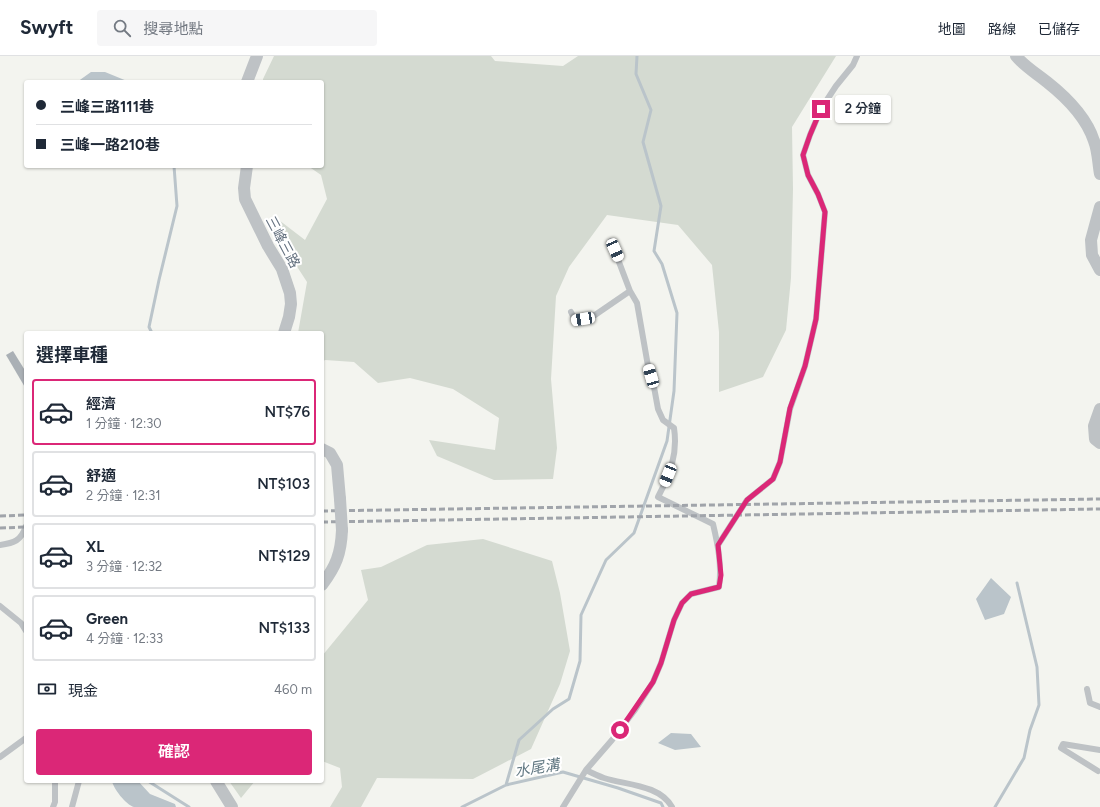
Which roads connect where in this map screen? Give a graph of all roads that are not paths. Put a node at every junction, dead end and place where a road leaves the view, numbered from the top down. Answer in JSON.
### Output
{"nodes":[{"id":1,"x":256,"y":56,"type":"edge"},
{"id":2,"x":857,"y":56,"type":"edge"},
{"id":3,"x":1016,"y":56,"type":"edge"},
{"id":4,"x":248,"y":80,"type":"edge"},
{"id":5,"x":247,"y":168,"type":"edge"},
{"id":6,"x":1100,"y":174,"type":"edge"},
{"id":7,"x":1100,"y":207,"type":"edge"},
{"id":8,"x":611,"y":241,"type":"dead end"},
{"id":9,"x":1100,"y":270,"type":"edge"},
{"id":10,"x":630,"y":292,"type":"junction"},
{"id":11,"x":571,"y":312,"type":"dead end"},
{"id":12,"x":285,"y":331,"type":"edge"},
{"id":13,"x":1100,"y":409,"type":"edge"},
{"id":14,"x":1100,"y":443,"type":"edge"},
{"id":15,"x":324,"y":450,"type":"edge"},
{"id":16,"x":24,"y":531,"type":"edge"},
{"id":17,"x":0,"y":545,"type":"edge"},
{"id":18,"x":718,"y":545,"type":"junction"},
{"id":19,"x":324,"y":582,"type":"edge"},
{"id":20,"x":0,"y":606,"type":"edge"},
{"id":21,"x":24,"y":628,"type":"edge"},
{"id":22,"x":1087,"y":689,"type":"dead end"},
{"id":23,"x":1100,"y":707,"type":"edge"},
{"id":24,"x":24,"y":739,"type":"edge"},
{"id":25,"x":1100,"y":750,"type":"edge"},
{"id":26,"x":0,"y":757,"type":"edge"},
{"id":27,"x":586,"y":771,"type":"junction"},
{"id":28,"x":1098,"y":771,"type":"dead end"},
{"id":29,"x":55,"y":783,"type":"edge"},
{"id":30,"x":78,"y":783,"type":"edge"},
{"id":31,"x":217,"y":783,"type":"edge"},
{"id":32,"x":53,"y":807,"type":"edge"},
{"id":33,"x":72,"y":807,"type":"edge"},
{"id":34,"x":232,"y":807,"type":"edge"},
{"id":35,"x":563,"y":807,"type":"edge"},
{"id":36,"x":672,"y":807,"type":"edge"}],
"edges":[{"from":1,"to":4,"type":"street"},
{"from":2,"to":18,"type":"lane"},
{"from":3,"to":6,"type":"street"},
{"from":5,"to":12,"type":"street","name":"三峰三路"},
{"from":7,"to":9,"type":"street"},
{"from":8,"to":10,"type":"lane"},
{"from":10,"to":11,"type":"lane"},
{"from":10,"to":18,"type":"lane"},
{"from":13,"to":14,"type":"street"},
{"from":15,"to":19,"type":"street","bridge":true},
{"from":16,"to":17,"type":"lane"},
{"from":18,"to":27,"type":"lane"},
{"from":20,"to":21,"type":"lane"},
{"from":22,"to":23,"type":"lane"},
{"from":24,"to":26,"type":"lane"},
{"from":25,"to":28,"type":"lane"},
{"from":27,"to":35,"type":"lane"},
{"from":27,"to":36,"type":"lane"},
{"from":29,"to":32,"type":"lane"},
{"from":30,"to":33,"type":"lane"},
{"from":31,"to":34,"type":"street"}]}
